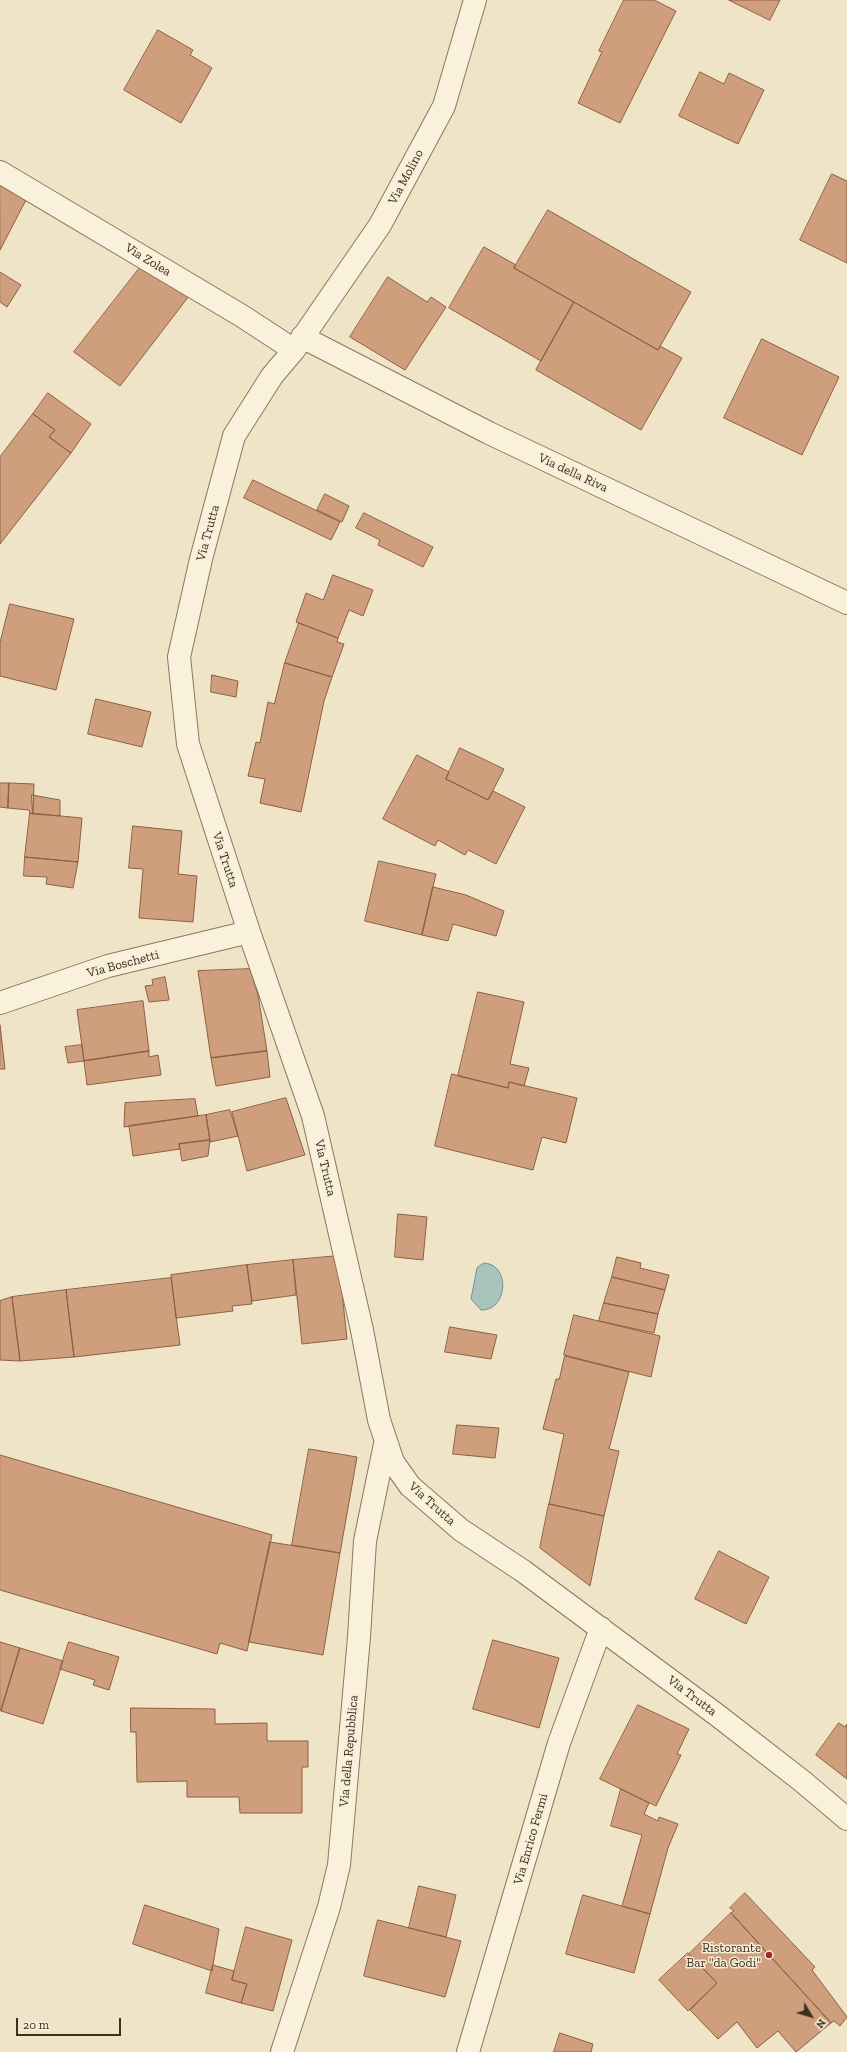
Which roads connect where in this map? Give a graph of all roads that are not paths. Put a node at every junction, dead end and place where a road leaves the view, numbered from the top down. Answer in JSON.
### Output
{"nodes":[{"id":1,"x":474,"y":0,"type":"edge"},
{"id":2,"x":0,"y":172,"type":"edge"},
{"id":3,"x":298,"y":343,"type":"junction"},
{"id":4,"x":847,"y":603,"type":"edge"},
{"id":5,"x":248,"y":932,"type":"junction"},
{"id":6,"x":0,"y":1003,"type":"edge"},
{"id":7,"x":385,"y":1444,"type":"junction"},
{"id":8,"x":601,"y":1628,"type":"junction"},
{"id":9,"x":847,"y":1819,"type":"edge"},
{"id":10,"x":282,"y":2052,"type":"edge"},
{"id":11,"x":468,"y":2052,"type":"edge"}],
"edges":[{"from":1,"to":3,"type":"street","name":"Via Molino"},
{"from":2,"to":3,"type":"street","name":"Via Zolea"},
{"from":3,"to":4,"type":"street","name":"Via della Riva"},
{"from":3,"to":5,"type":"street","name":"Via Trutta"},
{"from":5,"to":6,"type":"street","name":"Via Boschetti"},
{"from":5,"to":7,"type":"street","name":"Via Trutta"},
{"from":7,"to":8,"type":"street","name":"Via Trutta"},
{"from":7,"to":10,"type":"street","name":"Via della Repubblica"},
{"from":8,"to":9,"type":"street","name":"Via Trutta"},
{"from":8,"to":11,"type":"street","name":"Via Enrico Fermi"}]}
